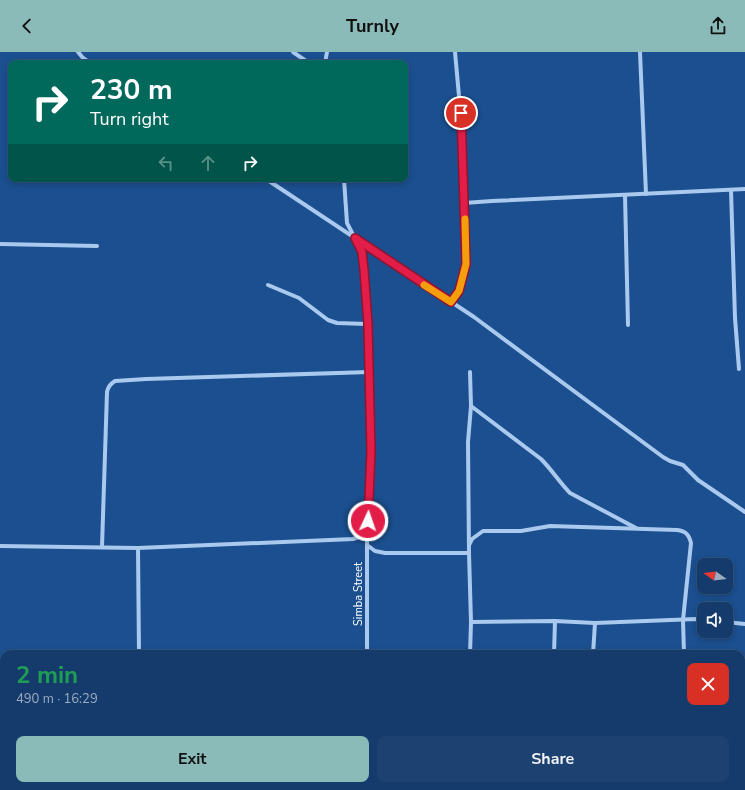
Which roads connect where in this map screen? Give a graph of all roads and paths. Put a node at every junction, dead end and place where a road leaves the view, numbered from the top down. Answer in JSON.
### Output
{"nodes":[{"id":1,"x":78,"y":52,"type":"edge"},
{"id":2,"x":293,"y":52,"type":"edge"},
{"id":3,"x":455,"y":52,"type":"edge"},
{"id":4,"x":640,"y":52,"type":"edge"},
{"id":5,"x":86,"y":60,"type":"edge"},
{"id":6,"x":305,"y":60,"type":"edge"},
{"id":7,"x":271,"y":182,"type":"edge"},
{"id":8,"x":344,"y":182,"type":"edge"},
{"id":9,"x":745,"y":189,"type":"edge"},
{"id":10,"x":731,"y":190,"type":"junction"},
{"id":11,"x":646,"y":194,"type":"junction"},
{"id":12,"x":625,"y":195,"type":"junction"},
{"id":13,"x":464,"y":203,"type":"junction"},
{"id":14,"x":355,"y":238,"type":"junction"},
{"id":15,"x":0,"y":244,"type":"edge"},
{"id":16,"x":98,"y":246,"type":"dead end"},
{"id":17,"x":268,"y":285,"type":"dead end"},
{"id":18,"x":451,"y":302,"type":"junction"},
{"id":19,"x":368,"y":324,"type":"junction"},
{"id":20,"x":628,"y":325,"type":"dead end"},
{"id":21,"x":739,"y":370,"type":"dead end"},
{"id":22,"x":370,"y":372,"type":"junction"},
{"id":23,"x":470,"y":372,"type":"dead end"},
{"id":24,"x":471,"y":406,"type":"junction"},
{"id":25,"x":745,"y":512,"type":"edge"},
{"id":26,"x":637,"y":529,"type":"junction"},
{"id":27,"x":367,"y":534,"type":"junction"},
{"id":28,"x":367,"y":544,"type":"junction"},
{"id":29,"x":469,"y":545,"type":"junction"},
{"id":30,"x":0,"y":546,"type":"edge"},
{"id":31,"x":102,"y":547,"type":"junction"},
{"id":32,"x":138,"y":548,"type":"junction"},
{"id":33,"x":469,"y":553,"type":"junction"},
{"id":34,"x":683,"y":620,"type":"junction"},
{"id":35,"x":697,"y":620,"type":"edge"},
{"id":36,"x":555,"y":621,"type":"junction"},
{"id":37,"x":471,"y":622,"type":"junction"},
{"id":38,"x":595,"y":623,"type":"junction"},
{"id":39,"x":733,"y":623,"type":"edge"},
{"id":40,"x":745,"y":624,"type":"edge"},
{"id":41,"x":139,"y":650,"type":"edge"},
{"id":42,"x":366,"y":650,"type":"edge"},
{"id":43,"x":470,"y":650,"type":"edge"},
{"id":44,"x":554,"y":650,"type":"edge"},
{"id":45,"x":594,"y":650,"type":"edge"},
{"id":46,"x":684,"y":650,"type":"edge"}],
"edges":[{"from":1,"to":5,"type":"street"},
{"from":2,"to":6,"type":"street"},
{"from":3,"to":13,"type":"street"},
{"from":4,"to":11,"type":"street"},
{"from":7,"to":14,"type":"street"},
{"from":8,"to":14,"type":"street","name":"Simba Street"},
{"from":9,"to":10,"type":"street"},
{"from":10,"to":11,"type":"street"},
{"from":10,"to":21,"type":"street"},
{"from":11,"to":12,"type":"street"},
{"from":12,"to":13,"type":"street"},
{"from":12,"to":20,"type":"street"},
{"from":13,"to":18,"type":"street"},
{"from":14,"to":18,"type":"street"},
{"from":14,"to":19,"type":"street","name":"Simba Street"},
{"from":15,"to":16,"type":"street"},
{"from":17,"to":19,"type":"street"},
{"from":18,"to":25,"type":"street"},
{"from":19,"to":22,"type":"street","name":"Simba Street"},
{"from":22,"to":27,"type":"street","name":"Simba Street"},
{"from":22,"to":31,"type":"street"},
{"from":23,"to":24,"type":"street"},
{"from":24,"to":26,"type":"street"},
{"from":24,"to":29,"type":"street"},
{"from":26,"to":29,"type":"street"},
{"from":26,"to":34,"type":"street"},
{"from":27,"to":28,"type":"street","name":"Simba Street"},
{"from":27,"to":32,"type":"street"},
{"from":28,"to":33,"type":"street"},
{"from":28,"to":42,"type":"street","name":"Simba Street"},
{"from":29,"to":33,"type":"street"},
{"from":30,"to":31,"type":"street"},
{"from":31,"to":32,"type":"street"},
{"from":32,"to":41,"type":"street"},
{"from":33,"to":37,"type":"street"},
{"from":34,"to":35,"type":"street"},
{"from":34,"to":38,"type":"street"},
{"from":34,"to":46,"type":"street"},
{"from":36,"to":37,"type":"street"},
{"from":36,"to":38,"type":"street"},
{"from":36,"to":44,"type":"street"},
{"from":37,"to":43,"type":"street"},
{"from":38,"to":45,"type":"street"},
{"from":39,"to":40,"type":"street"}]}
